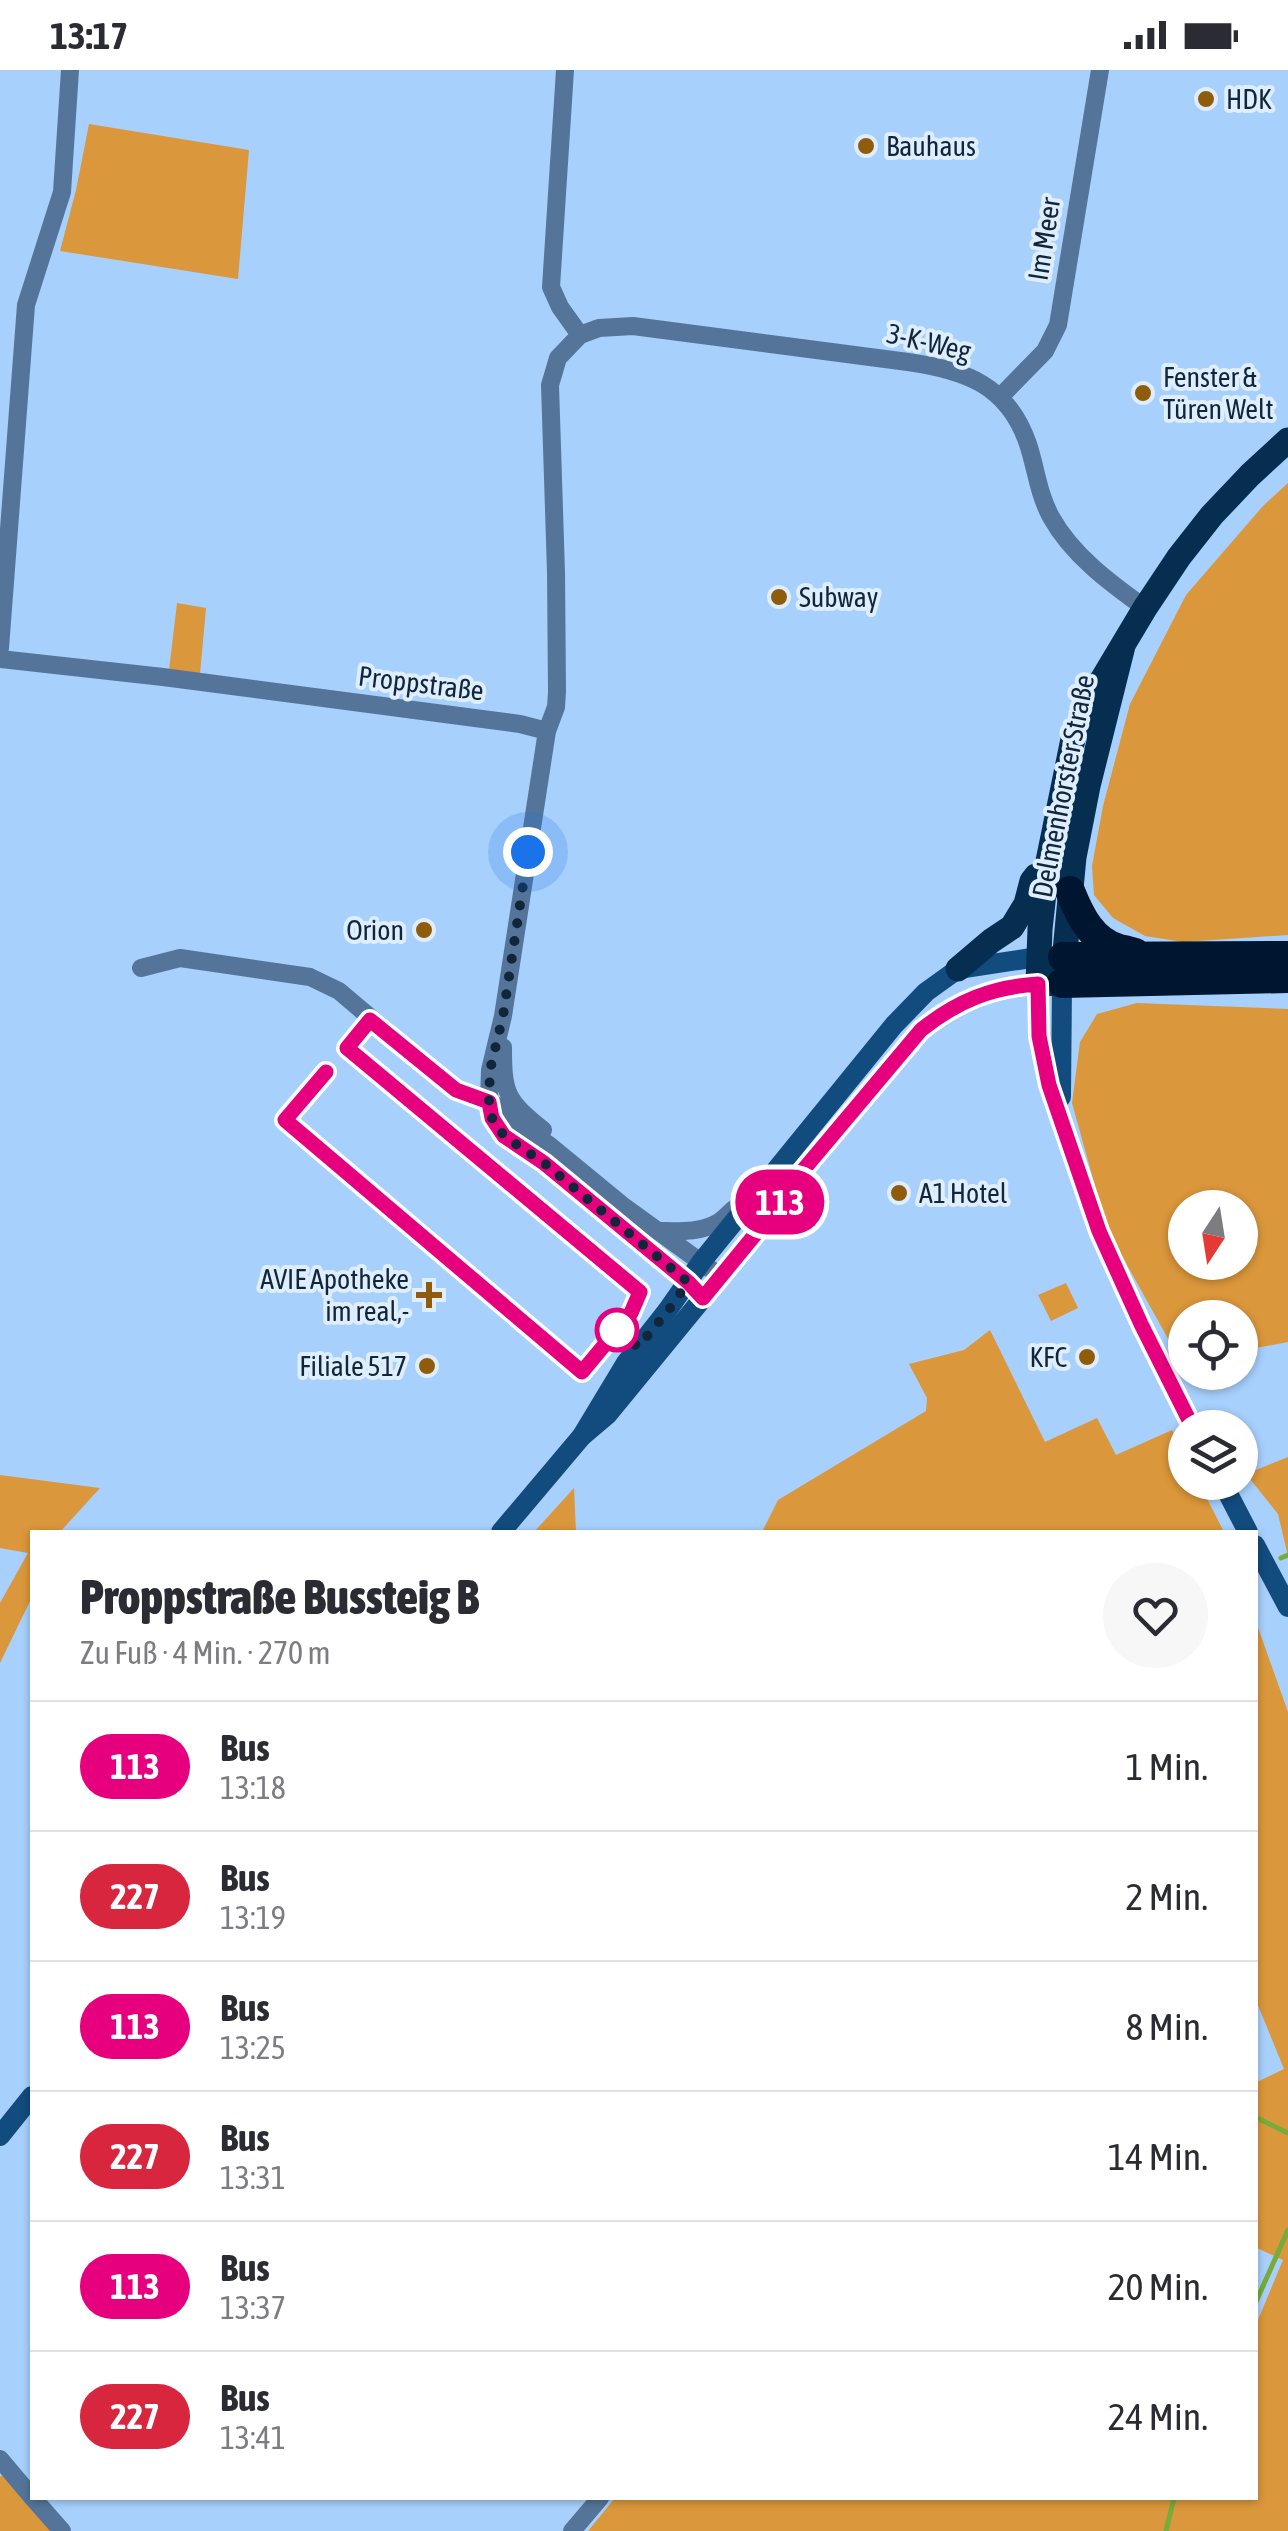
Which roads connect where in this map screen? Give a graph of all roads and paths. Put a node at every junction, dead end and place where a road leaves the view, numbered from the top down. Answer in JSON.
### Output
{"nodes":[{"id":1,"x":70,"y":70,"type":"edge"},
{"id":2,"x":565,"y":70,"type":"edge"},
{"id":3,"x":1100,"y":70,"type":"edge"},
{"id":4,"x":580,"y":335,"type":"junction"},
{"id":5,"x":1000,"y":397,"type":"junction"},
{"id":6,"x":1288,"y":440,"type":"edge"},
{"id":7,"x":1145,"y":608,"type":"junction"},
{"id":8,"x":1123,"y":646,"type":"junction"},
{"id":9,"x":0,"y":648,"type":"edge"},
{"id":10,"x":0,"y":659,"type":"edge"},
{"id":11,"x":547,"y":731,"type":"junction"},
{"id":12,"x":1047,"y":866,"type":"junction"},
{"id":13,"x":1070,"y":891,"type":"junction"},
{"id":14,"x":1288,"y":956,"type":"edge"},
{"id":15,"x":1142,"y":958,"type":"junction"},
{"id":16,"x":142,"y":968,"type":"dead end"},
{"id":17,"x":958,"y":969,"type":"junction"},
{"id":18,"x":1051,"y":970,"type":"junction"},
{"id":19,"x":1288,"y":978,"type":"edge"},
{"id":20,"x":503,"y":1016,"type":"junction"},
{"id":21,"x":506,"y":1090,"type":"junction"},
{"id":22,"x":489,"y":1102,"type":"junction"},
{"id":23,"x":568,"y":1159,"type":"junction"},
{"id":24,"x":749,"y":1202,"type":"junction"},
{"id":25,"x":658,"y":1231,"type":"junction"},
{"id":26,"x":702,"y":1261,"type":"junction"},
{"id":27,"x":720,"y":1276,"type":"junction"},
{"id":28,"x":688,"y":1282,"type":"junction"},
{"id":29,"x":703,"y":1298,"type":"junction"},
{"id":30,"x":1184,"y":1410,"type":"edge"},
{"id":31,"x":582,"y":1436,"type":"junction"},
{"id":32,"x":1231,"y":1500,"type":"edge"},
{"id":33,"x":503,"y":1530,"type":"edge"},
{"id":34,"x":1247,"y":1530,"type":"edge"},
{"id":35,"x":1258,"y":1551,"type":"edge"},
{"id":36,"x":1288,"y":1606,"type":"edge"},
{"id":37,"x":30,"y":2098,"type":"edge"},
{"id":38,"x":0,"y":2136,"type":"edge"},
{"id":39,"x":0,"y":2459,"type":"edge"},
{"id":40,"x":30,"y":2494,"type":"edge"},
{"id":41,"x":36,"y":2500,"type":"edge"},
{"id":42,"x":598,"y":2500,"type":"edge"},
{"id":43,"x":62,"y":2531,"type":"edge"},
{"id":44,"x":572,"y":2531,"type":"edge"}],
"edges":[{"from":1,"to":9,"type":"street"},
{"from":2,"to":4,"type":"street"},
{"from":3,"to":5,"type":"street","name":"Im Meer"},
{"from":4,"to":5,"type":"street","name":"3-K-Weg"},
{"from":4,"to":11,"type":"street"},
{"from":5,"to":7,"type":"street","name":"3-K-Weg"},
{"from":6,"to":7,"type":"main road","name":"Delmenhorster Straße"},
{"from":7,"to":8,"type":"main road","name":"Delmenhorster Straße"},
{"from":8,"to":12,"type":"main road","name":"Delmenhorster Straße"},
{"from":8,"to":13,"type":"main road","name":"Delmenhorster Straße"},
{"from":10,"to":11,"type":"street","name":"Proppstraße"},
{"from":11,"to":20,"type":"street"},
{"from":12,"to":17,"type":"main road"},
{"from":12,"to":18,"type":"main road"},
{"from":13,"to":15,"type":"highway"},
{"from":13,"to":18,"type":"main road","name":"Delmenhorster Straße"},
{"from":14,"to":15,"type":"highway"},
{"from":15,"to":18,"type":"highway"},
{"from":16,"to":22,"type":"street"},
{"from":17,"to":18,"type":"main road"},
{"from":17,"to":24,"type":"main road"},
{"from":18,"to":19,"type":"highway"},
{"from":18,"to":27,"type":"main road"},
{"from":18,"to":30,"type":"main road","name":"Delmenhorster Straße"},
{"from":20,"to":21,"type":"street"},
{"from":20,"to":22,"type":"street"},
{"from":21,"to":22,"type":"street"},
{"from":21,"to":23,"type":"street"},
{"from":22,"to":23,"type":"street"},
{"from":22,"to":28,"type":"street"},
{"from":23,"to":25,"type":"street"},
{"from":24,"to":25,"type":"street"},
{"from":24,"to":26,"type":"main road"},
{"from":25,"to":26,"type":"street"},
{"from":26,"to":27,"type":"street"},
{"from":26,"to":28,"type":"main road"},
{"from":27,"to":29,"type":"main road"},
{"from":28,"to":29,"type":"street"},
{"from":28,"to":31,"type":"main road"},
{"from":29,"to":31,"type":"main road"},
{"from":31,"to":33,"type":"main road"},
{"from":32,"to":34,"type":"main road"},
{"from":35,"to":36,"type":"main road"},
{"from":37,"to":38,"type":"main road"},
{"from":39,"to":40,"type":"street"},
{"from":41,"to":43,"type":"street"},
{"from":42,"to":44,"type":"street"}]}
